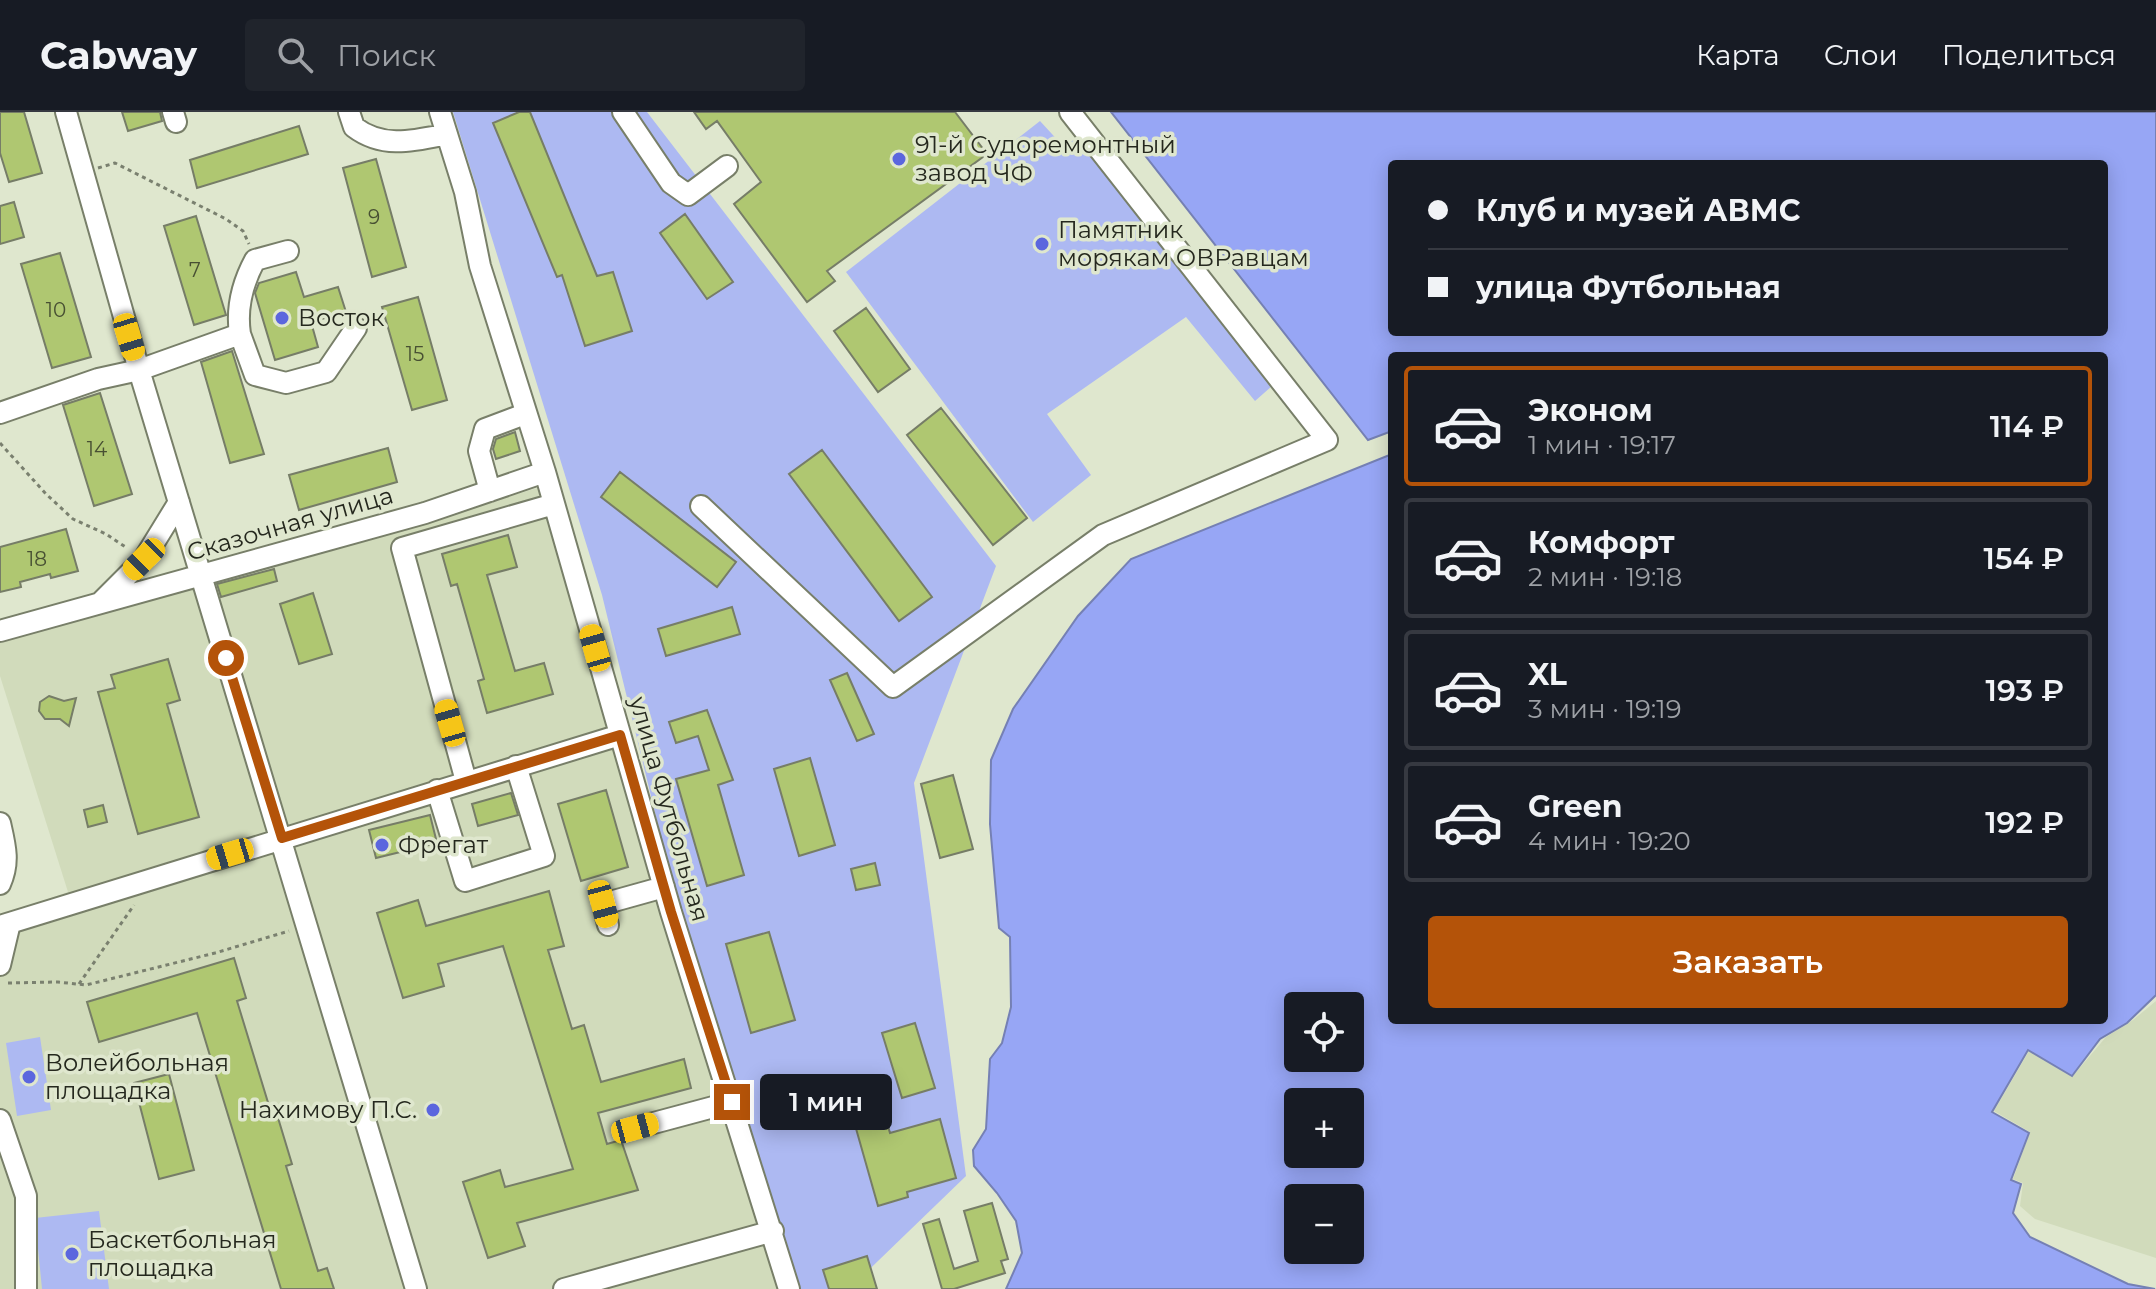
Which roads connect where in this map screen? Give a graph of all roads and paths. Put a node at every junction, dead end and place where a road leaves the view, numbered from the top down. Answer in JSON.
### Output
{"nodes":[{"id":1,"x":66,"y":112,"type":"edge"},
{"id":2,"x":349,"y":112,"type":"edge"},
{"id":3,"x":440,"y":112,"type":"edge"},
{"id":4,"x":623,"y":112,"type":"edge"},
{"id":5,"x":1070,"y":112,"type":"edge"},
{"id":6,"x":447,"y":134,"type":"junction"},
{"id":7,"x":727,"y":166,"type":"dead end"},
{"id":8,"x":83,"y":172,"type":"junction"},
{"id":9,"x":288,"y":251,"type":"dead end"},
{"id":10,"x":255,"y":260,"type":"junction"},
{"id":11,"x":356,"y":328,"type":"dead end"},
{"id":12,"x":240,"y":334,"type":"junction"},
{"id":13,"x":139,"y":370,"type":"junction"},
{"id":14,"x":0,"y":413,"type":"edge"},
{"id":15,"x":525,"y":414,"type":"junction"},
{"id":16,"x":0,"y":443,"type":"edge"},
{"id":17,"x":545,"y":472,"type":"junction"},
{"id":18,"x":490,"y":491,"type":"junction"},
{"id":19,"x":179,"y":502,"type":"junction"},
{"id":20,"x":554,"y":504,"type":"junction"},
{"id":21,"x":701,"y":506,"type":"dead end"},
{"id":22,"x":144,"y":559,"type":"junction"},
{"id":23,"x":201,"y":576,"type":"junction"},
{"id":24,"x":98,"y":604,"type":"junction"},
{"id":25,"x":0,"y":631,"type":"edge"},
{"id":26,"x":620,"y":735,"type":"junction"},
{"id":27,"x":516,"y":766,"type":"junction"},
{"id":28,"x":466,"y":781,"type":"junction"},
{"id":29,"x":437,"y":790,"type":"junction"},
{"id":30,"x":0,"y":823,"type":"edge"},
{"id":31,"x":282,"y":838,"type":"junction"},
{"id":32,"x":152,"y":878,"type":"junction"},
{"id":33,"x":0,"y":884,"type":"edge"},
{"id":34,"x":664,"y":887,"type":"junction"},
{"id":35,"x":5,"y":925,"type":"edge"},
{"id":36,"x":608,"y":925,"type":"dead end"},
{"id":37,"x":308,"y":926,"type":"junction"},
{"id":38,"x":0,"y":965,"type":"edge"},
{"id":39,"x":0,"y":983,"type":"edge"},
{"id":40,"x":78,"y":984,"type":"junction"},
{"id":41,"x":732,"y":1102,"type":"junction"},
{"id":42,"x":0,"y":1120,"type":"edge"},
{"id":43,"x":635,"y":1128,"type":"dead end"},
{"id":44,"x":773,"y":1231,"type":"junction"},
{"id":45,"x":26,"y":1289,"type":"edge"},
{"id":46,"x":416,"y":1289,"type":"edge"},
{"id":47,"x":564,"y":1289,"type":"edge"},
{"id":48,"x":789,"y":1289,"type":"edge"}],
"edges":[{"from":1,"to":8,"type":"street"},
{"from":2,"to":6,"type":"street"},
{"from":3,"to":6,"type":"street","name":"улица Футбольная"},
{"from":4,"to":7,"type":"street"},
{"from":5,"to":21,"type":"street"},
{"from":6,"to":15,"type":"street","name":"улица Футбольная"},
{"from":8,"to":10,"type":"path"},
{"from":8,"to":13,"type":"street"},
{"from":9,"to":10,"type":"street"},
{"from":10,"to":12,"type":"street"},
{"from":11,"to":12,"type":"street"},
{"from":12,"to":13,"type":"street"},
{"from":13,"to":14,"type":"street"},
{"from":13,"to":19,"type":"street"},
{"from":15,"to":17,"type":"street","name":"улица Футбольная"},
{"from":15,"to":18,"type":"street"},
{"from":16,"to":22,"type":"path"},
{"from":17,"to":18,"type":"street","name":"Сказочная улица"},
{"from":17,"to":20,"type":"street","name":"улица Футбольная"},
{"from":18,"to":23,"type":"street","name":"Сказочная улица"},
{"from":19,"to":22,"type":"street"},
{"from":19,"to":23,"type":"street"},
{"from":20,"to":26,"type":"street","name":"улица Футбольная"},
{"from":20,"to":28,"type":"street"},
{"from":22,"to":24,"type":"street"},
{"from":23,"to":24,"type":"street","name":"Сказочная улица"},
{"from":23,"to":31,"type":"street"},
{"from":24,"to":25,"type":"street","name":"Сказочная улица"},
{"from":26,"to":27,"type":"street"},
{"from":26,"to":34,"type":"street","name":"улица Футбольная"},
{"from":27,"to":28,"type":"street"},
{"from":27,"to":29,"type":"street"},
{"from":28,"to":29,"type":"street"},
{"from":29,"to":31,"type":"street"},
{"from":30,"to":33,"type":"street"},
{"from":31,"to":32,"type":"street"},
{"from":31,"to":37,"type":"street"},
{"from":32,"to":35,"type":"street"},
{"from":32,"to":40,"type":"path"},
{"from":34,"to":36,"type":"street"},
{"from":34,"to":41,"type":"street","name":"улица Футбольная"},
{"from":35,"to":38,"type":"street"},
{"from":37,"to":40,"type":"path"},
{"from":37,"to":46,"type":"street"},
{"from":39,"to":40,"type":"path"},
{"from":41,"to":43,"type":"street"},
{"from":41,"to":44,"type":"street","name":"улица Футбольная"},
{"from":42,"to":45,"type":"street"},
{"from":44,"to":47,"type":"street"},
{"from":44,"to":48,"type":"street","name":"улица Футбольная"}]}
